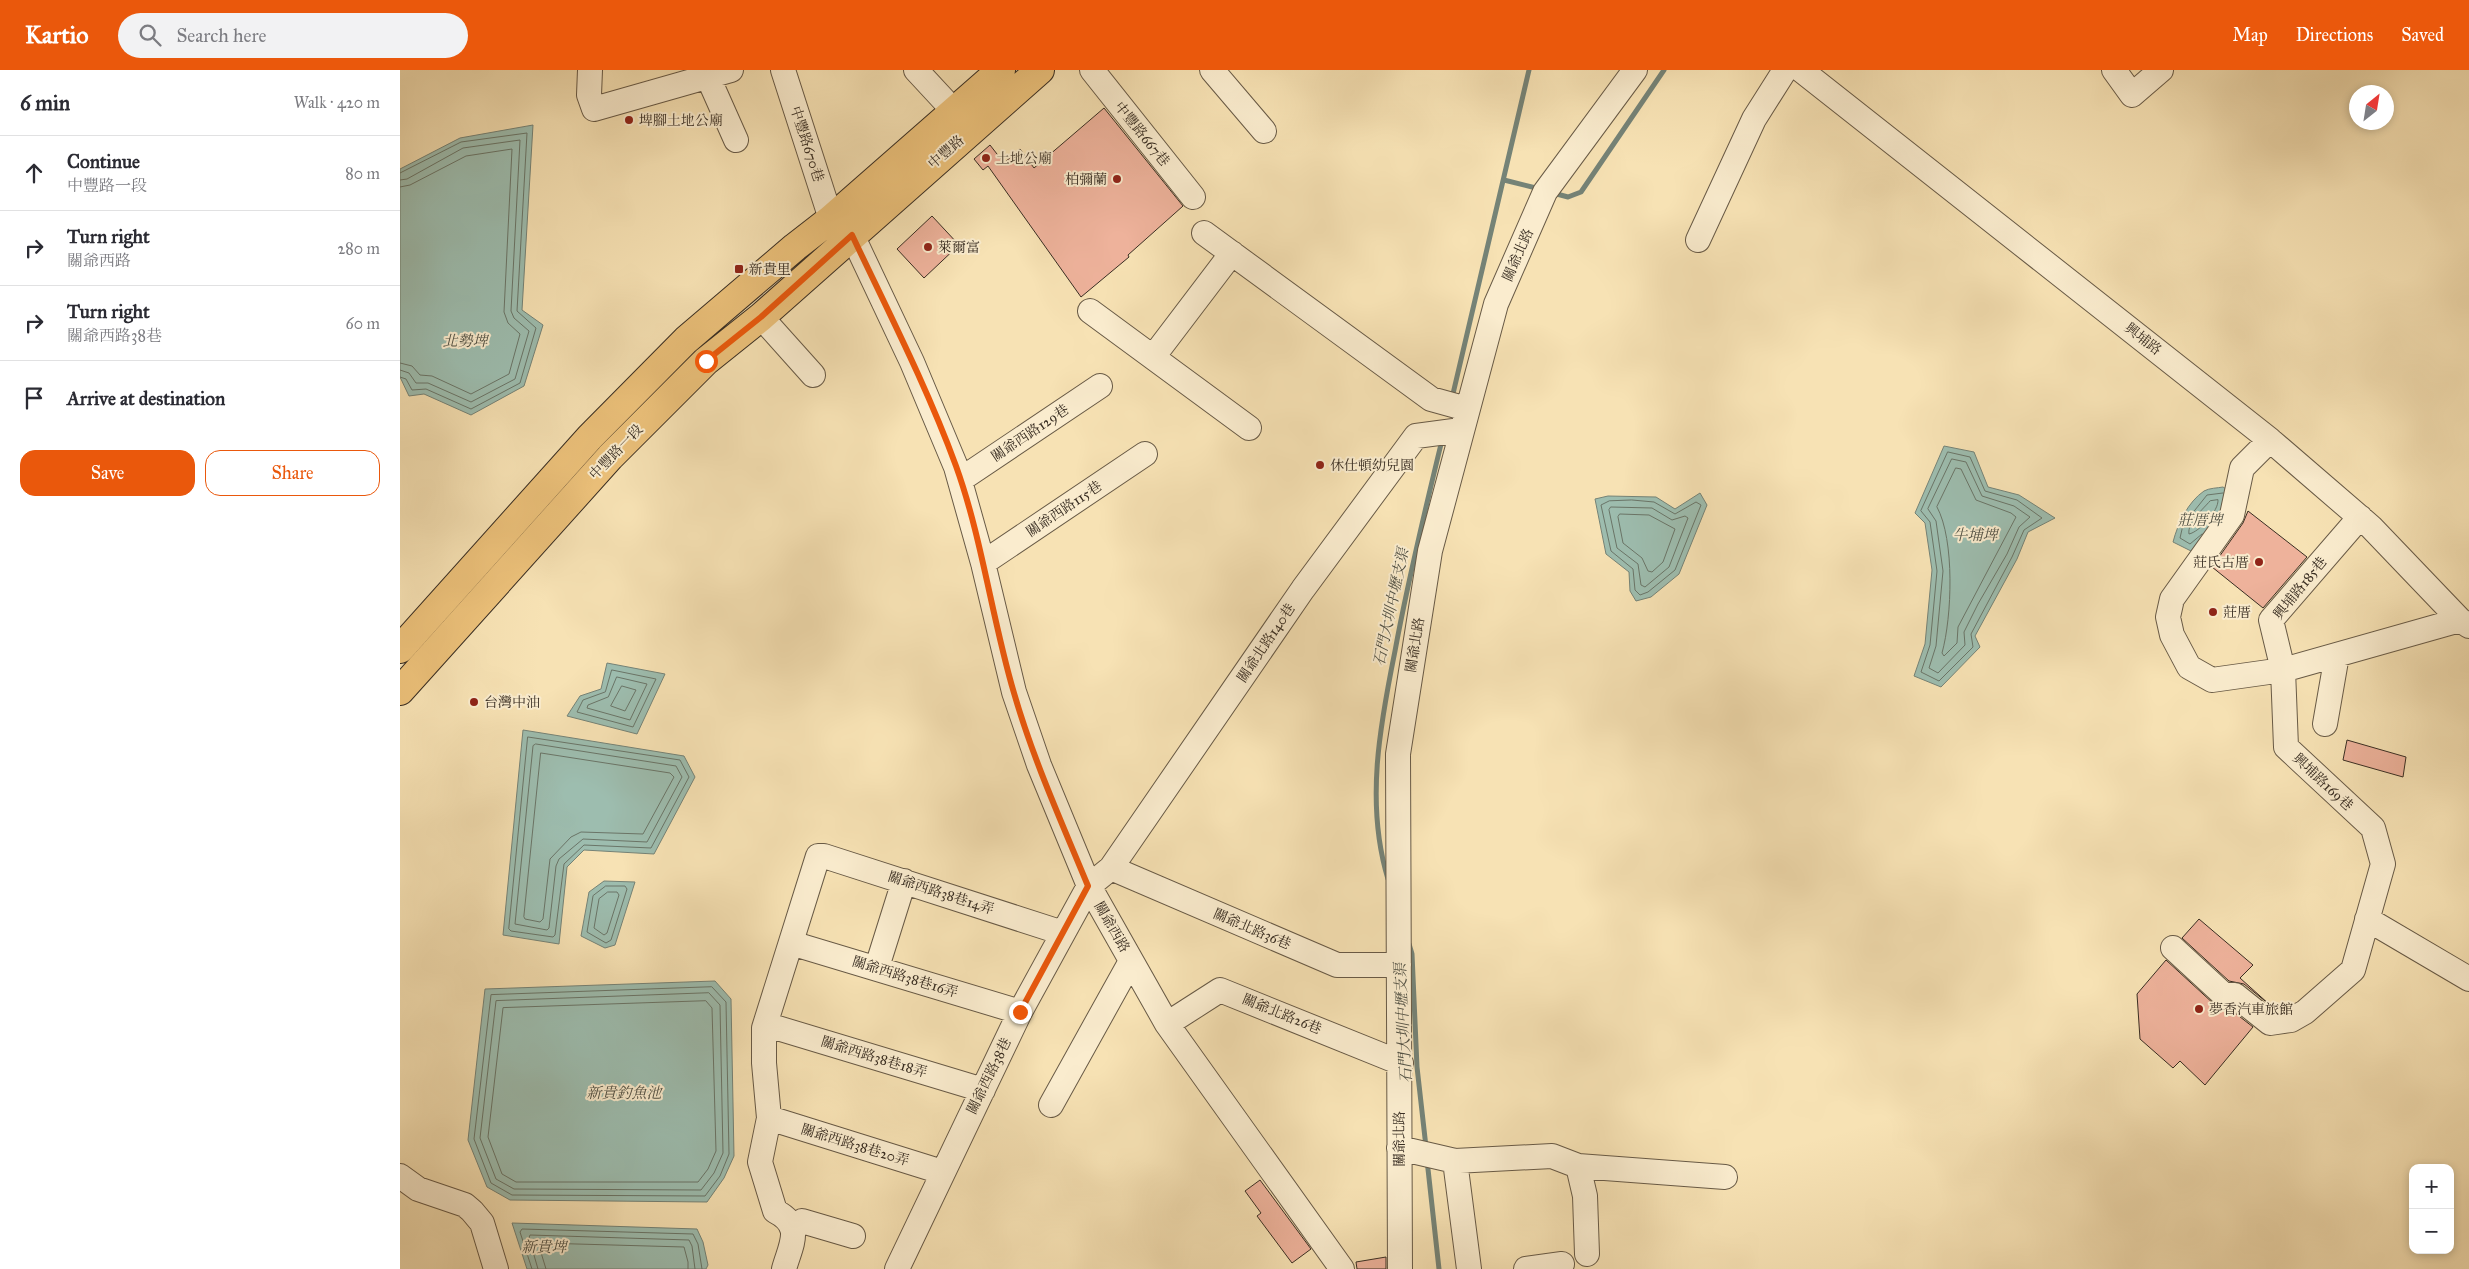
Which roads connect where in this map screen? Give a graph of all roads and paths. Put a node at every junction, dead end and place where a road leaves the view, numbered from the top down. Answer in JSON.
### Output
{"nodes":[{"id":1,"x":590,"y":70,"type":"edge"},
{"id":2,"x":730,"y":70,"type":"edge"},
{"id":3,"x":783,"y":70,"type":"edge"},
{"id":4,"x":916,"y":70,"type":"edge"},
{"id":5,"x":1000,"y":70,"type":"edge"},
{"id":6,"x":1040,"y":70,"type":"edge"},
{"id":7,"x":1092,"y":70,"type":"edge"},
{"id":8,"x":1212,"y":70,"type":"edge"},
{"id":9,"x":1635,"y":70,"type":"edge"},
{"id":10,"x":1784,"y":70,"type":"edge"},
{"id":11,"x":1800,"y":70,"type":"edge"},
{"id":12,"x":2114,"y":70,"type":"edge"},
{"id":13,"x":2161,"y":70,"type":"edge"},
{"id":14,"x":708,"y":77,"type":"junction"},
{"id":15,"x":954,"y":111,"type":"junction"},
{"id":16,"x":1264,"y":131,"type":"dead end"},
{"id":17,"x":736,"y":140,"type":"dead end"},
{"id":18,"x":1193,"y":197,"type":"dead end"},
{"id":19,"x":831,"y":218,"type":"junction"},
{"id":20,"x":1204,"y":233,"type":"dead end"},
{"id":21,"x":852,"y":235,"type":"junction"},
{"id":22,"x":1698,"y":240,"type":"dead end"},
{"id":23,"x":1232,"y":253,"type":"junction"},
{"id":24,"x":1090,"y":310,"type":"dead end"},
{"id":25,"x":761,"y":317,"type":"junction"},
{"id":26,"x":1152,"y":357,"type":"junction"},
{"id":27,"x":813,"y":375,"type":"dead end"},
{"id":28,"x":1100,"y":386,"type":"dead end"},
{"id":29,"x":1464,"y":419,"type":"junction"},
{"id":30,"x":1249,"y":428,"type":"dead end"},
{"id":31,"x":2270,"y":440,"type":"junction"},
{"id":32,"x":1145,"y":454,"type":"dead end"},
{"id":33,"x":960,"y":480,"type":"junction"},
{"id":34,"x":2360,"y":517,"type":"junction"},
{"id":35,"x":983,"y":563,"type":"junction"},
{"id":36,"x":2465,"y":623,"type":"edge"},
{"id":37,"x":400,"y":648,"type":"edge"},
{"id":38,"x":2337,"y":655,"type":"junction"},
{"id":39,"x":2282,"y":670,"type":"junction"},
{"id":40,"x":400,"y":691,"type":"edge"},
{"id":41,"x":2325,"y":724,"type":"dead end"},
{"id":42,"x":1111,"y":868,"type":"junction"},
{"id":43,"x":904,"y":881,"type":"junction"},
{"id":44,"x":1088,"y":886,"type":"junction"},
{"id":45,"x":2367,"y":920,"type":"junction"},
{"id":46,"x":1063,"y":933,"type":"junction"},
{"id":47,"x":791,"y":943,"type":"junction"},
{"id":48,"x":2173,"y":948,"type":"dead end"},
{"id":49,"x":1131,"y":961,"type":"junction"},
{"id":50,"x":1399,"y":965,"type":"junction"},
{"id":51,"x":877,"y":967,"type":"junction"},
{"id":52,"x":2469,"y":978,"type":"edge"},
{"id":53,"x":1020,"y":1012,"type":"junction"},
{"id":54,"x":1167,"y":1024,"type":"junction"},
{"id":55,"x":764,"y":1028,"type":"junction"},
{"id":56,"x":1400,"y":1063,"type":"junction"},
{"id":57,"x":984,"y":1090,"type":"junction"},
{"id":58,"x":1051,"y":1105,"type":"dead end"},
{"id":59,"x":769,"y":1118,"type":"junction"},
{"id":60,"x":1399,"y":1148,"type":"junction"},
{"id":61,"x":1455,"y":1161,"type":"junction"},
{"id":62,"x":1578,"y":1166,"type":"junction"},
{"id":63,"x":942,"y":1172,"type":"junction"},
{"id":64,"x":400,"y":1176,"type":"edge"},
{"id":65,"x":1725,"y":1177,"type":"dead end"},
{"id":66,"x":794,"y":1227,"type":"junction"},
{"id":67,"x":853,"y":1236,"type":"dead end"},
{"id":68,"x":1587,"y":1254,"type":"dead end"},
{"id":69,"x":1562,"y":1264,"type":"dead end"},
{"id":70,"x":496,"y":1269,"type":"edge"},
{"id":71,"x":784,"y":1269,"type":"edge"},
{"id":72,"x":897,"y":1269,"type":"edge"},
{"id":73,"x":1342,"y":1269,"type":"edge"},
{"id":74,"x":1400,"y":1269,"type":"edge"},
{"id":75,"x":1470,"y":1269,"type":"edge"},
{"id":76,"x":1526,"y":1269,"type":"edge"}],
"edges":[{"from":1,"to":14,"type":"street"},
{"from":2,"to":14,"type":"street"},
{"from":3,"to":19,"type":"street","name":"中豐路670巷"},
{"from":4,"to":15,"type":"street"},
{"from":5,"to":15,"type":"main road","name":"中豐路"},
{"from":6,"to":21,"type":"main road","name":"中豐路"},
{"from":7,"to":18,"type":"street","name":"中豐路667巷"},
{"from":8,"to":16,"type":"street"},
{"from":9,"to":29,"type":"street","name":"關爺北路"},
{"from":10,"to":22,"type":"street"},
{"from":11,"to":31,"type":"street","name":"興埔路"},
{"from":12,"to":13,"type":"street"},
{"from":14,"to":17,"type":"street"},
{"from":15,"to":19,"type":"main road","name":"中豐路"},
{"from":19,"to":21,"type":"street"},
{"from":19,"to":37,"type":"main road","name":"中豐路一段"},
{"from":20,"to":23,"type":"street"},
{"from":21,"to":25,"type":"main road","name":"中豐路一段"},
{"from":21,"to":33,"type":"street","name":"關爺西路"},
{"from":23,"to":26,"type":"street"},
{"from":23,"to":29,"type":"street"},
{"from":24,"to":26,"type":"street"},
{"from":25,"to":27,"type":"street"},
{"from":25,"to":40,"type":"main road","name":"中豐路一段"},
{"from":26,"to":30,"type":"street"},
{"from":28,"to":33,"type":"street","name":"關爺西路129巷"},
{"from":29,"to":42,"type":"street","name":"關爺北路140巷"},
{"from":29,"to":50,"type":"street","name":"關爺北路"},
{"from":31,"to":34,"type":"street","name":"興埔路"},
{"from":31,"to":39,"type":"street"},
{"from":32,"to":35,"type":"street","name":"關爺西路115巷"},
{"from":33,"to":35,"type":"street","name":"關爺西路"},
{"from":34,"to":36,"type":"street","name":"興埔路"},
{"from":34,"to":39,"type":"street","name":"興埔路185巷"},
{"from":35,"to":44,"type":"street","name":"關爺西路"},
{"from":36,"to":38,"type":"street"},
{"from":38,"to":39,"type":"street"},
{"from":38,"to":41,"type":"street"},
{"from":39,"to":45,"type":"street","name":"興埔路169巷"},
{"from":42,"to":44,"type":"street","name":"關爺北路140巷"},
{"from":42,"to":50,"type":"street","name":"關爺北路36巷"},
{"from":43,"to":46,"type":"street","name":"關爺西路38巷14弄"},
{"from":43,"to":47,"type":"street","name":"關爺西路38巷14弄"},
{"from":43,"to":51,"type":"street"},
{"from":44,"to":46,"type":"street","name":"關爺西路38巷"},
{"from":44,"to":49,"type":"street","name":"關爺西路"},
{"from":45,"to":48,"type":"street","name":"興埔路169巷"},
{"from":45,"to":52,"type":"street"},
{"from":46,"to":53,"type":"street","name":"關爺西路38巷"},
{"from":47,"to":51,"type":"street","name":"關爺西路38巷16弄"},
{"from":47,"to":55,"type":"street"},
{"from":49,"to":54,"type":"street","name":"關爺西路"},
{"from":49,"to":58,"type":"street"},
{"from":50,"to":56,"type":"street","name":"關爺北路"},
{"from":51,"to":53,"type":"street","name":"關爺西路38巷16弄"},
{"from":53,"to":57,"type":"street","name":"關爺西路38巷"},
{"from":54,"to":56,"type":"street","name":"關爺北路26巷"},
{"from":54,"to":73,"type":"street","name":"關爺西路"},
{"from":55,"to":57,"type":"street","name":"關爺西路38巷18弄"},
{"from":55,"to":59,"type":"street"},
{"from":56,"to":60,"type":"street","name":"關爺北路"},
{"from":57,"to":63,"type":"street","name":"關爺西路38巷"},
{"from":59,"to":63,"type":"street","name":"關爺西路38巷20弄"},
{"from":59,"to":66,"type":"street"},
{"from":60,"to":61,"type":"street"},
{"from":60,"to":74,"type":"street","name":"關爺北路"},
{"from":61,"to":62,"type":"street"},
{"from":61,"to":75,"type":"street"},
{"from":62,"to":65,"type":"street"},
{"from":62,"to":68,"type":"street"},
{"from":63,"to":72,"type":"street","name":"關爺西路38巷"},
{"from":64,"to":70,"type":"street"},
{"from":66,"to":67,"type":"street"},
{"from":66,"to":71,"type":"street"},
{"from":69,"to":76,"type":"street"}]}
